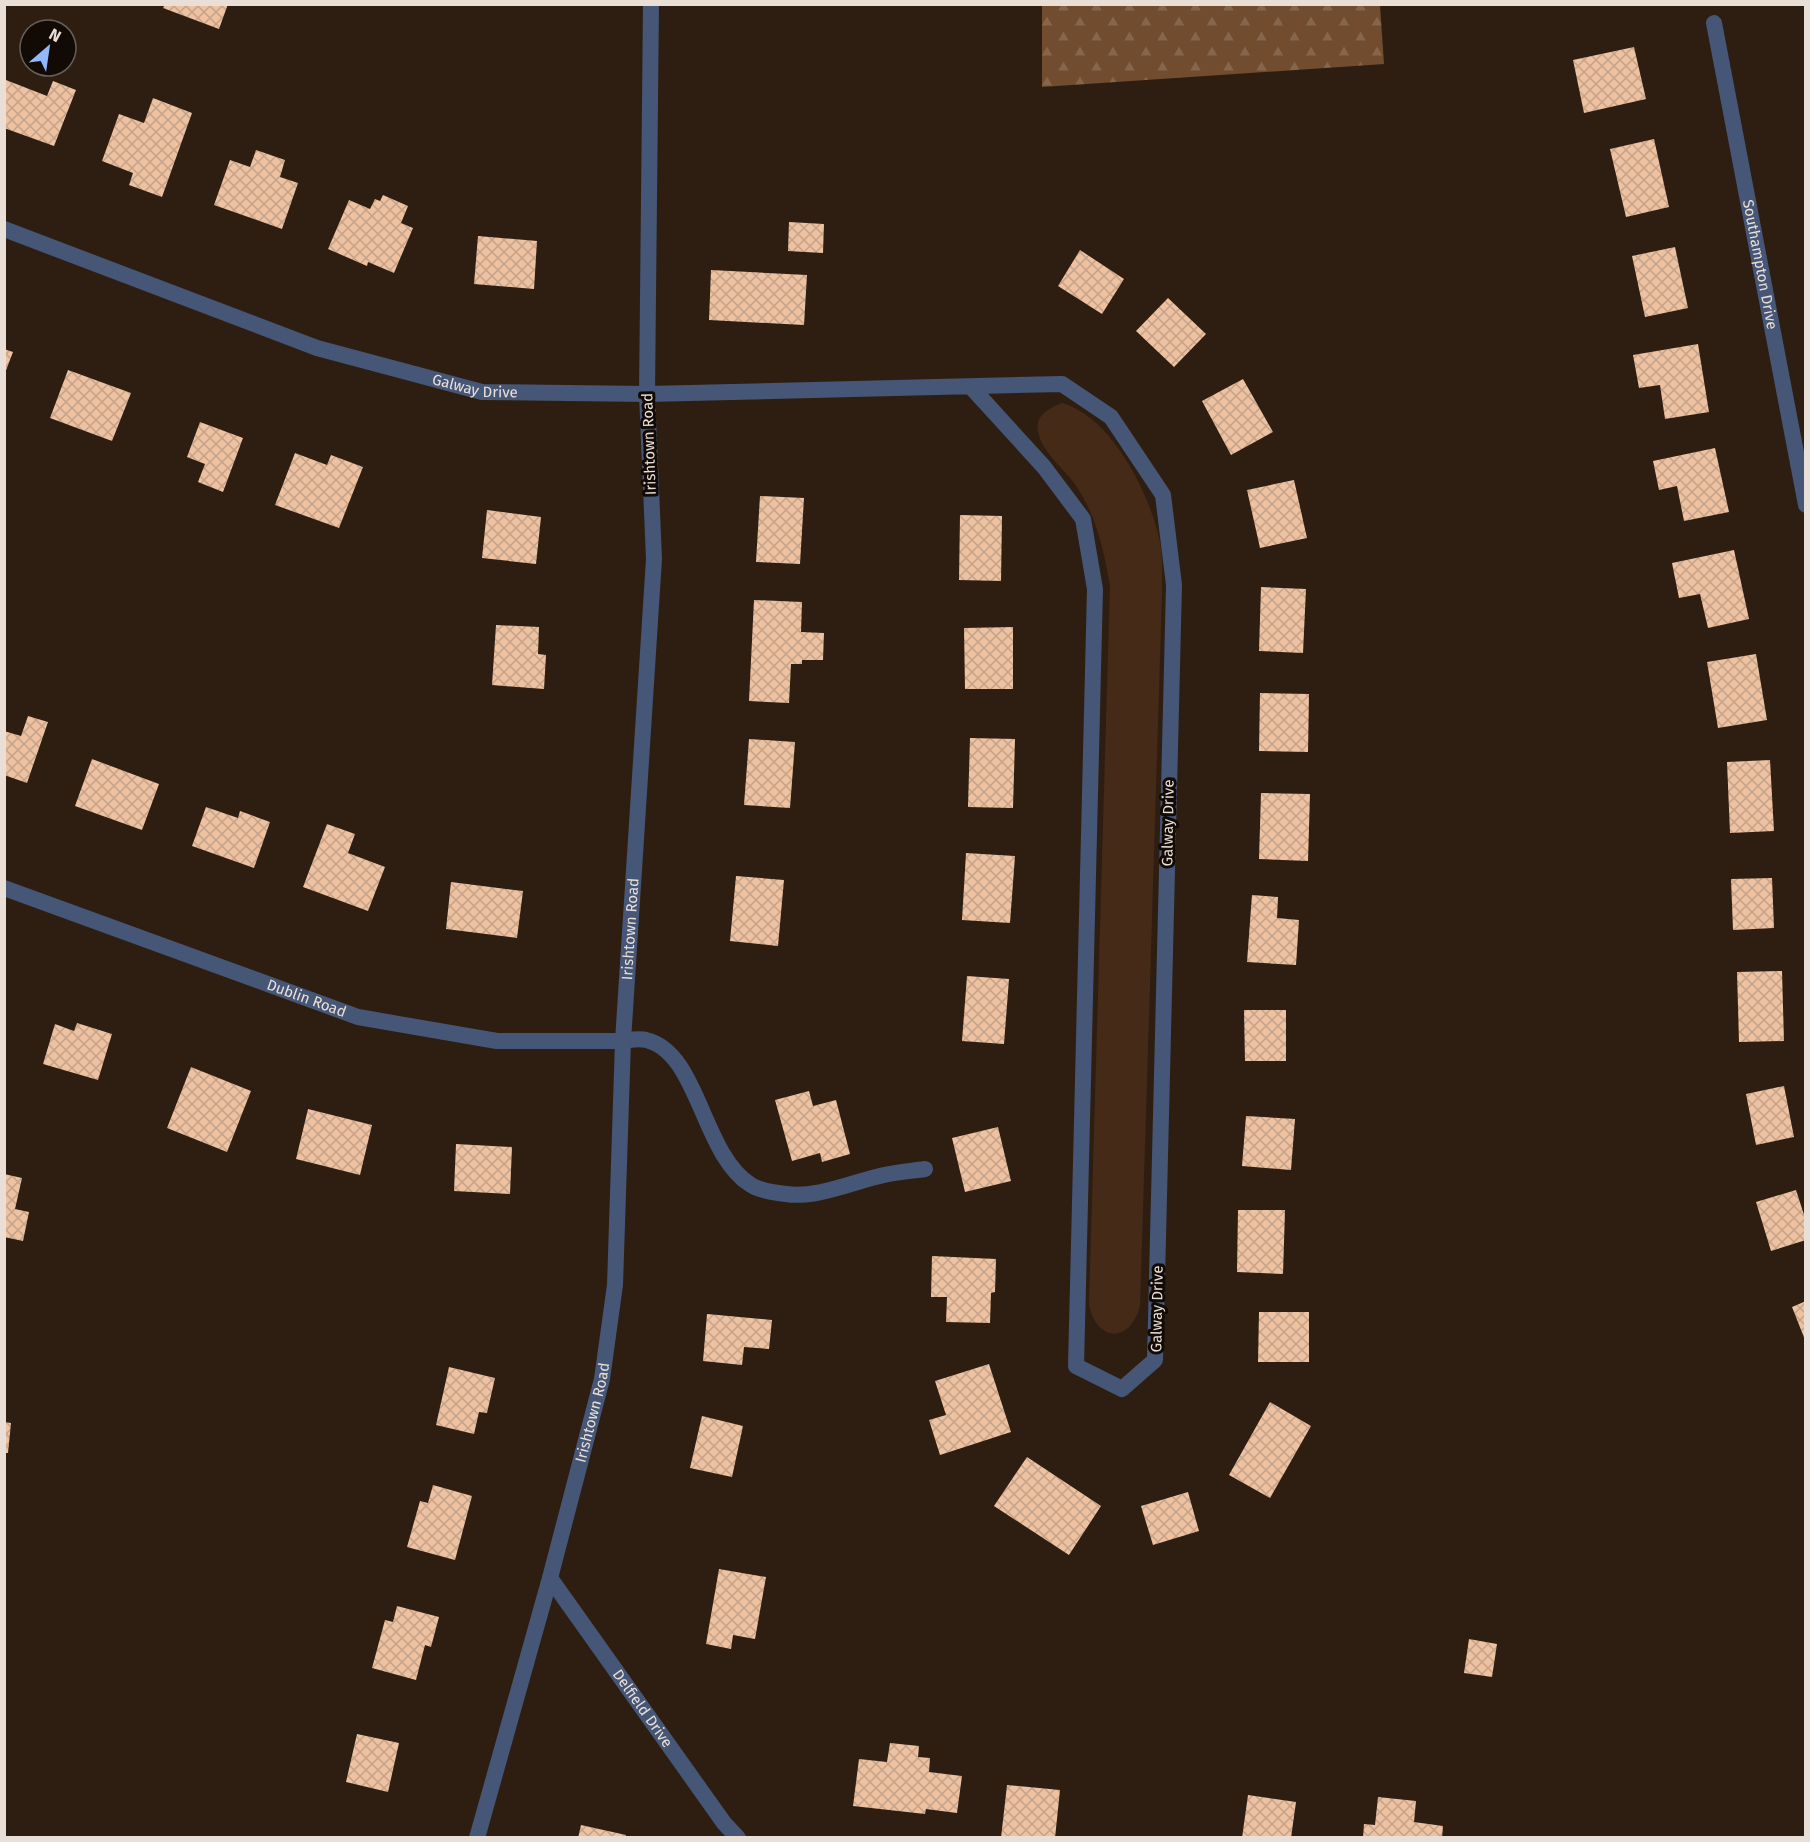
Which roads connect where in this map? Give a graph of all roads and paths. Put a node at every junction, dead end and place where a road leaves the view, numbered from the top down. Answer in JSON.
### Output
{"nodes":[{"id":1,"x":651,"y":4,"type":"edge"},
{"id":2,"x":1714,"y":23,"type":"dead end"},
{"id":3,"x":4,"y":229,"type":"edge"},
{"id":4,"x":972,"y":388,"type":"junction"},
{"id":5,"x":647,"y":394,"type":"junction"},
{"id":6,"x":1806,"y":505,"type":"edge"},
{"id":7,"x":4,"y":888,"type":"edge"},
{"id":8,"x":623,"y":1041,"type":"junction"},
{"id":9,"x":925,"y":1169,"type":"dead end"},
{"id":10,"x":550,"y":1578,"type":"junction"},
{"id":11,"x":477,"y":1838,"type":"edge"},
{"id":12,"x":738,"y":1838,"type":"edge"}],
"edges":[{"from":1,"to":5,"type":"street","name":"Irishtown Road"},
{"from":2,"to":6,"type":"street","name":"Southampton Drive"},
{"from":3,"to":5,"type":"street","name":"Galway Drive"},
{"from":4,"to":4,"type":"street","name":"Galway Drive"},
{"from":4,"to":5,"type":"street","name":"Galway Drive"},
{"from":5,"to":8,"type":"street","name":"Irishtown Road"},
{"from":7,"to":8,"type":"street","name":"Dublin Road"},
{"from":8,"to":9,"type":"street","name":"Dublin Road"},
{"from":8,"to":10,"type":"street","name":"Irishtown Road"},
{"from":10,"to":11,"type":"street","name":"Irishtown Road"},
{"from":10,"to":12,"type":"street","name":"Delfield Drive"}]}
